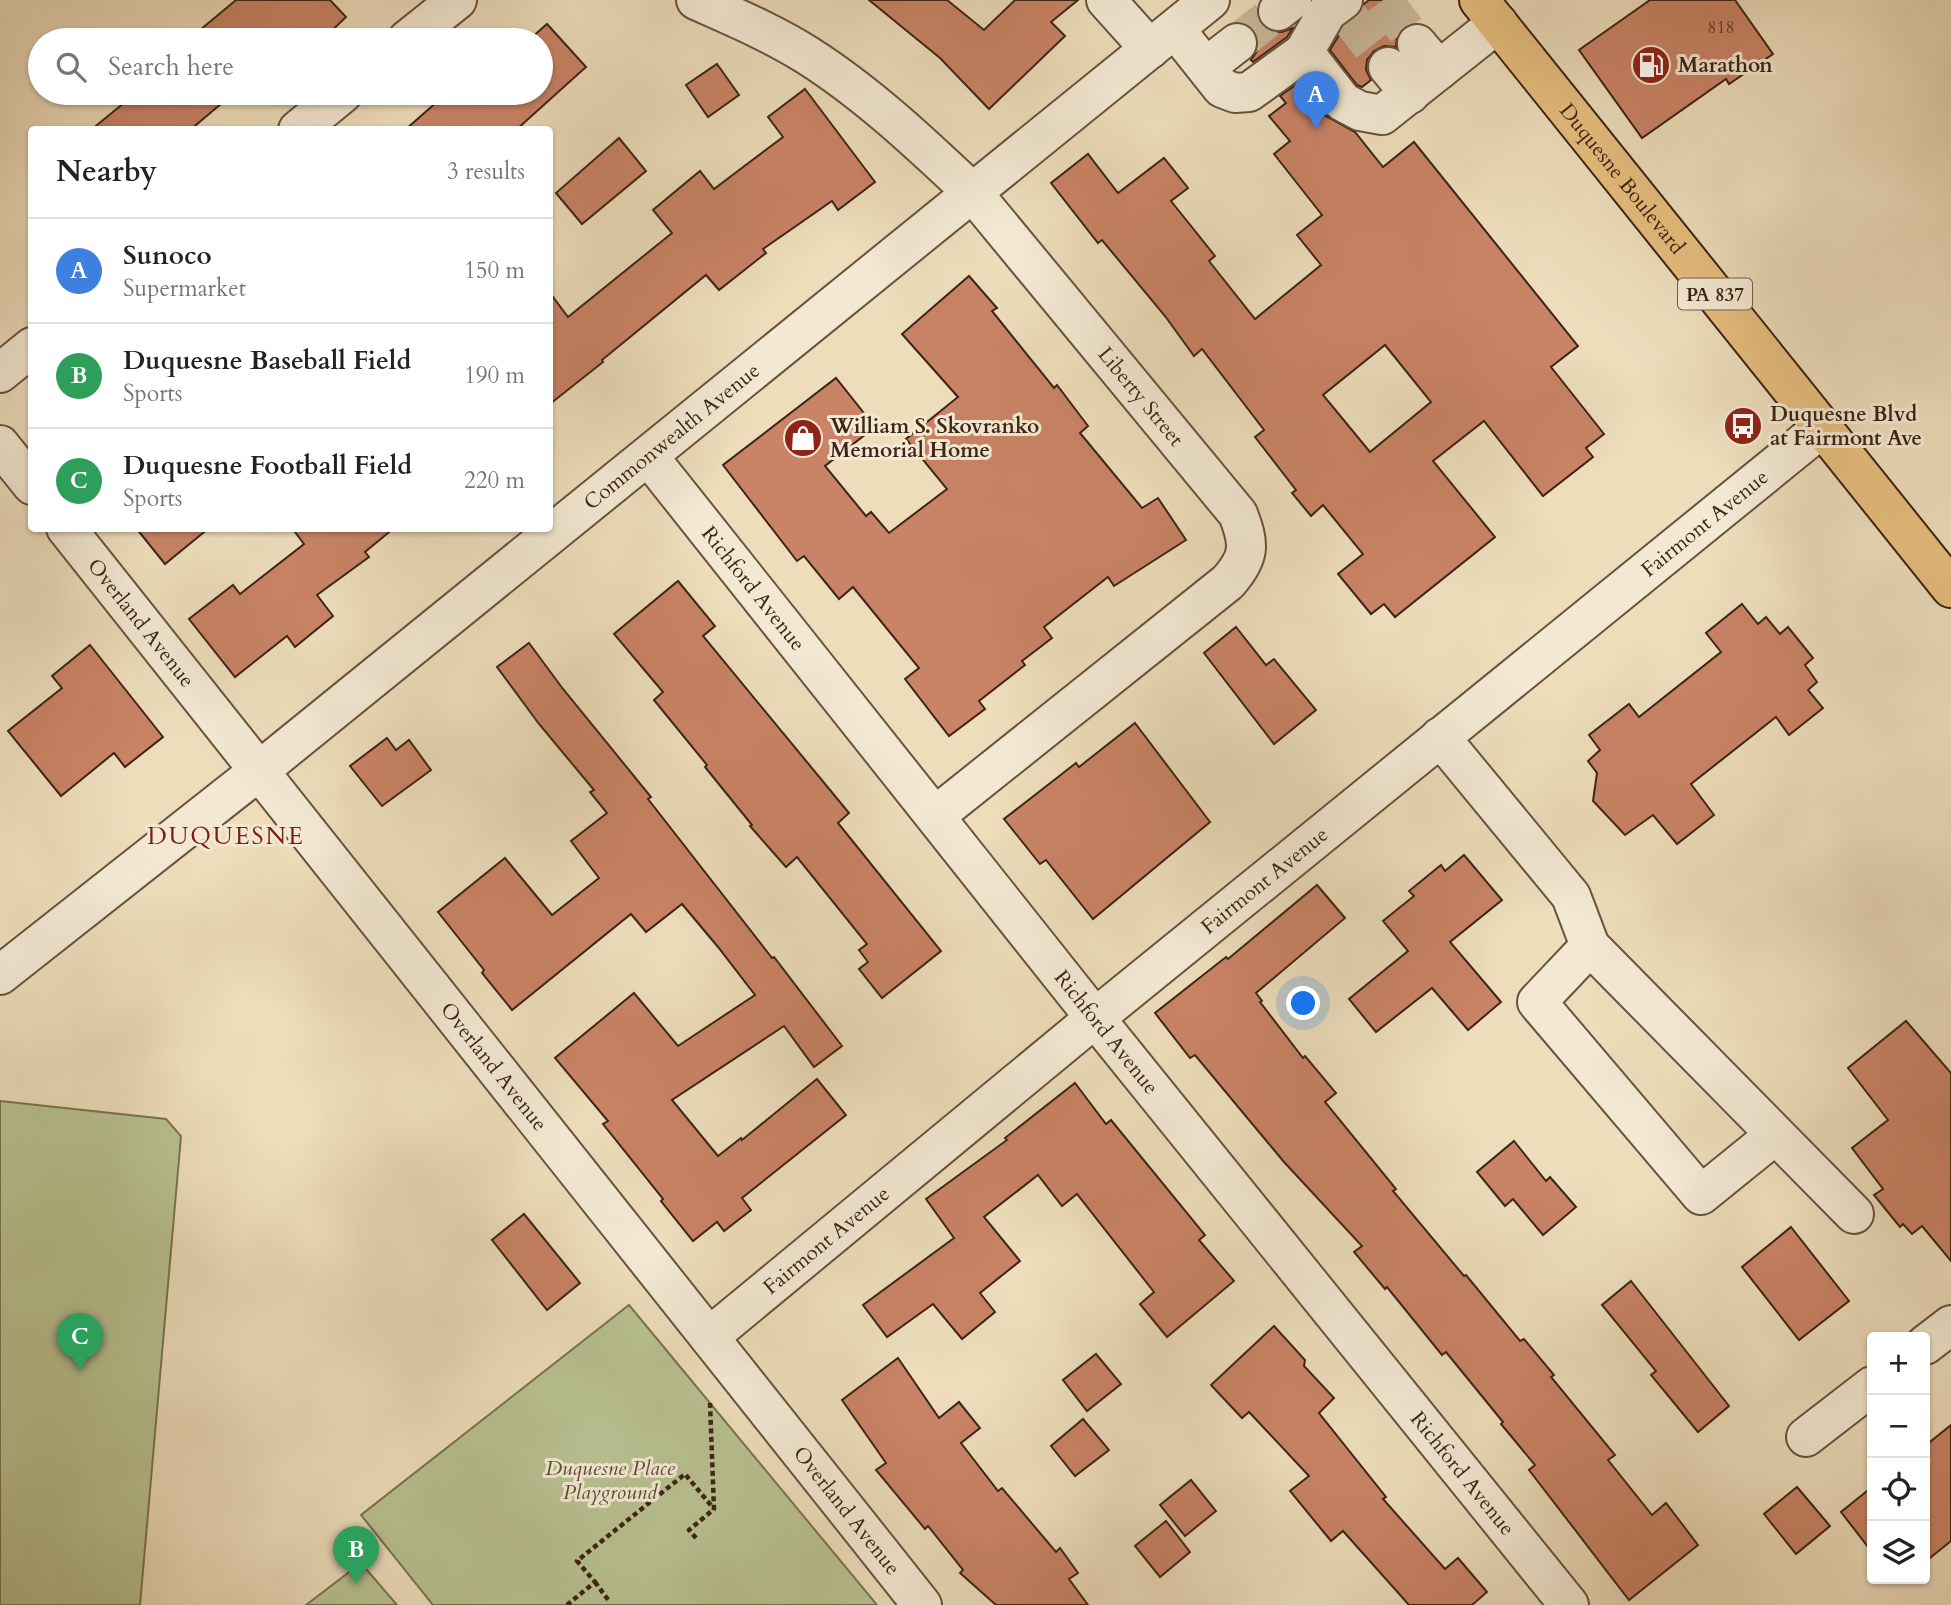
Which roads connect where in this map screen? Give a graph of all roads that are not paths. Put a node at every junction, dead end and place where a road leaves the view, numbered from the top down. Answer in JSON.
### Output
{"nodes":[{"id":1,"x":457,"y":0,"type":"edge"},
{"id":2,"x":696,"y":0,"type":"edge"},
{"id":3,"x":1106,"y":0,"type":"edge"},
{"id":4,"x":1210,"y":0,"type":"edge"},
{"id":5,"x":1320,"y":6,"type":"edge"},
{"id":6,"x":1488,"y":12,"type":"edge"},
{"id":7,"x":422,"y":28,"type":"edge"},
{"id":8,"x":1163,"y":39,"type":"junction"},
{"id":9,"x":1237,"y":43,"type":"tunnel mouth"},
{"id":10,"x":1304,"y":52,"type":"junction"},
{"id":11,"x":1206,"y":67,"type":"junction"},
{"id":12,"x":328,"y":105,"type":"edge"},
{"id":13,"x":303,"y":126,"type":"edge"},
{"id":14,"x":972,"y":192,"type":"junction"},
{"id":15,"x":28,"y":350,"type":"edge"},
{"id":16,"x":0,"y":373,"type":"edge"},
{"id":17,"x":1823,"y":427,"type":"junction"},
{"id":18,"x":0,"y":445,"type":"edge"},
{"id":19,"x":649,"y":457,"type":"junction"},
{"id":20,"x":28,"y":480,"type":"edge"},
{"id":21,"x":69,"y":532,"type":"edge"},
{"id":22,"x":1951,"y":588,"type":"edge"},
{"id":23,"x":1440,"y":737,"type":"junction"},
{"id":24,"x":260,"y":771,"type":"junction"},
{"id":25,"x":935,"y":816,"type":"junction"},
{"id":26,"x":1590,"y":946,"type":"junction"},
{"id":27,"x":0,"y":975,"type":"edge"},
{"id":28,"x":1095,"y":1018,"type":"junction"},
{"id":29,"x":1775,"y":1135,"type":"junction"},
{"id":30,"x":1854,"y":1214,"type":"dead end"},
{"id":31,"x":1951,"y":1325,"type":"edge"},
{"id":32,"x":709,"y":1337,"type":"junction"},
{"id":33,"x":1930,"y":1341,"type":"edge"},
{"id":34,"x":1867,"y":1390,"type":"edge"},
{"id":35,"x":1806,"y":1437,"type":"dead end"},
{"id":36,"x":922,"y":1605,"type":"edge"},
{"id":37,"x":1569,"y":1605,"type":"edge"}],
"edges":[{"from":1,"to":7,"type":"street"},
{"from":2,"to":14,"type":"street","name":"Liberty Street"},
{"from":3,"to":8,"type":"street"},
{"from":4,"to":8,"type":"street","name":"Commonwealth Avenue"},
{"from":5,"to":10,"type":"street"},
{"from":6,"to":10,"type":"street"},
{"from":6,"to":17,"type":"main road","name":"Duquesne Boulevard","number":"PA 837"},
{"from":8,"to":11,"type":"street"},
{"from":8,"to":14,"type":"street","name":"Commonwealth Avenue"},
{"from":9,"to":11,"type":"street"},
{"from":10,"to":11,"type":"street"},
{"from":12,"to":13,"type":"street"},
{"from":14,"to":19,"type":"street","name":"Commonwealth Avenue"},
{"from":14,"to":25,"type":"street","name":"Liberty Street"},
{"from":15,"to":16,"type":"street"},
{"from":17,"to":22,"type":"main road","name":"Duquesne Boulevard","number":"PA 837"},
{"from":17,"to":23,"type":"street","name":"Fairmont Avenue"},
{"from":18,"to":20,"type":"street"},
{"from":19,"to":24,"type":"street","name":"Commonwealth Avenue"},
{"from":19,"to":25,"type":"street","name":"Richford Avenue"},
{"from":21,"to":24,"type":"street","name":"Overland Avenue"},
{"from":23,"to":26,"type":"street"},
{"from":23,"to":28,"type":"street","name":"Fairmont Avenue"},
{"from":24,"to":27,"type":"street","name":"Commonwealth Avenue"},
{"from":24,"to":32,"type":"street","name":"Overland Avenue"},
{"from":25,"to":28,"type":"street","name":"Richford Avenue"},
{"from":26,"to":29,"type":"street"},
{"from":26,"to":29,"type":"street"},
{"from":28,"to":32,"type":"street","name":"Fairmont Avenue"},
{"from":28,"to":37,"type":"street","name":"Richford Avenue"},
{"from":29,"to":30,"type":"street"},
{"from":31,"to":33,"type":"street"},
{"from":32,"to":36,"type":"street","name":"Overland Avenue"},
{"from":34,"to":35,"type":"street"}]}
